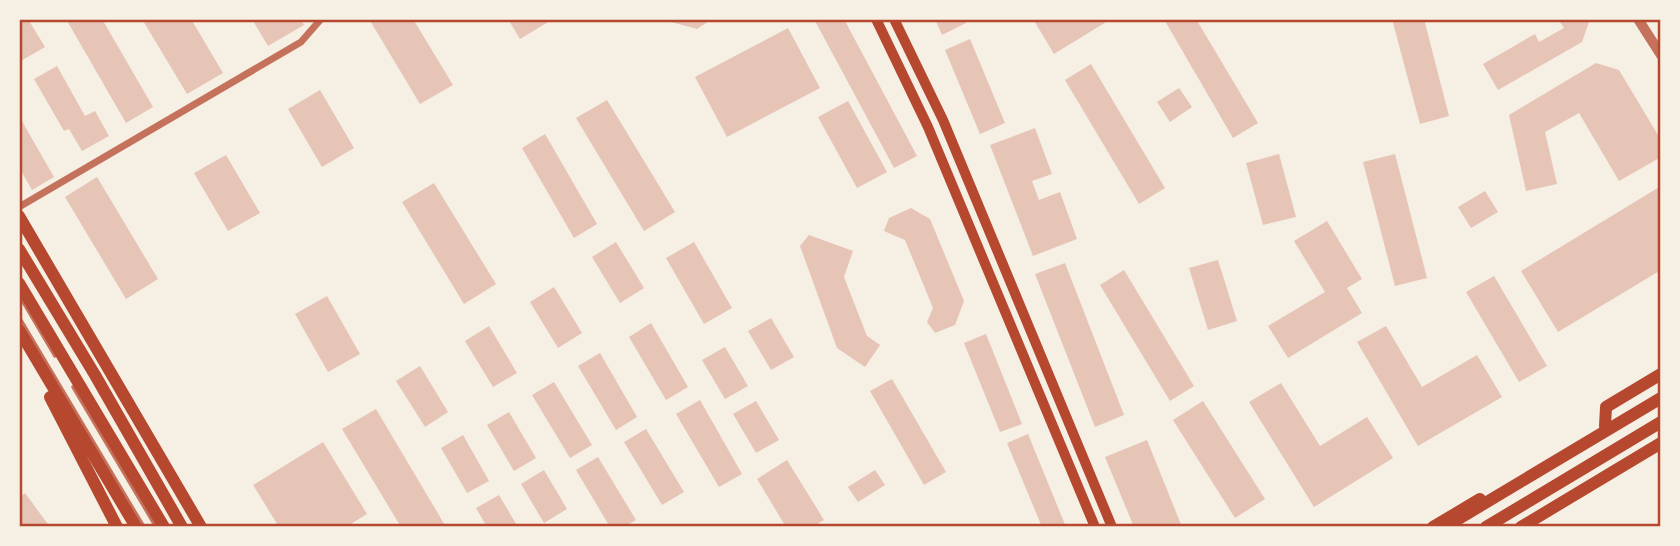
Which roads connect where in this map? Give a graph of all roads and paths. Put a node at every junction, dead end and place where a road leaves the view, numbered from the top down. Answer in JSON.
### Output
{"nodes":[{"id":1,"x":321,"y":19,"type":"edge"},
{"id":2,"x":876,"y":19,"type":"edge"},
{"id":3,"x":894,"y":19,"type":"edge"},
{"id":4,"x":1638,"y":19,"type":"edge"},
{"id":5,"x":1661,"y":55,"type":"edge"},
{"id":6,"x":19,"y":207,"type":"edge"},
{"id":7,"x":19,"y":216,"type":"edge"},
{"id":8,"x":19,"y":248,"type":"edge"},
{"id":9,"x":19,"y":283,"type":"edge"},
{"id":10,"x":19,"y":295,"type":"edge"},
{"id":11,"x":19,"y":317,"type":"edge"},
{"id":12,"x":19,"y":330,"type":"edge"},
{"id":13,"x":19,"y":340,"type":"edge"},
{"id":14,"x":61,"y":365,"type":"dead end"},
{"id":15,"x":1661,"y":374,"type":"edge"},
{"id":16,"x":68,"y":377,"type":"dead end"},
{"id":17,"x":1661,"y":392,"type":"edge"},
{"id":18,"x":1661,"y":398,"type":"edge"},
{"id":19,"x":1661,"y":422,"type":"edge"},
{"id":20,"x":1605,"y":426,"type":"junction"},
{"id":21,"x":1661,"y":443,"type":"edge"},
{"id":22,"x":117,"y":527,"type":"edge"},
{"id":23,"x":129,"y":527,"type":"edge"},
{"id":24,"x":136,"y":527,"type":"edge"},
{"id":25,"x":144,"y":527,"type":"edge"},
{"id":26,"x":156,"y":527,"type":"edge"},
{"id":27,"x":166,"y":527,"type":"edge"},
{"id":28,"x":183,"y":527,"type":"edge"},
{"id":29,"x":201,"y":527,"type":"edge"},
{"id":30,"x":1095,"y":527,"type":"edge"},
{"id":31,"x":1112,"y":527,"type":"edge"},
{"id":32,"x":1433,"y":527,"type":"edge"},
{"id":33,"x":1445,"y":527,"type":"edge"},
{"id":34,"x":1486,"y":527,"type":"edge"},
{"id":35,"x":1521,"y":527,"type":"edge"}],
"edges":[{"from":1,"to":6,"type":"street"},
{"from":2,"to":30,"type":"main road"},
{"from":3,"to":31,"type":"main road"},
{"from":4,"to":5,"type":"street"},
{"from":7,"to":29,"type":"main road"},
{"from":8,"to":28,"type":"main road"},
{"from":9,"to":27,"type":"main road"},
{"from":10,"to":14,"type":"lane"},
{"from":11,"to":25,"type":"lane"},
{"from":12,"to":24,"type":"main road"},
{"from":13,"to":22,"type":"main road"},
{"from":13,"to":23,"type":"main road"},
{"from":15,"to":20,"type":"main road"},
{"from":16,"to":26,"type":"lane"},
{"from":17,"to":20,"type":"main road"},
{"from":18,"to":33,"type":"main road"},
{"from":19,"to":34,"type":"main road"},
{"from":20,"to":32,"type":"main road"},
{"from":21,"to":35,"type":"main road"}]}
